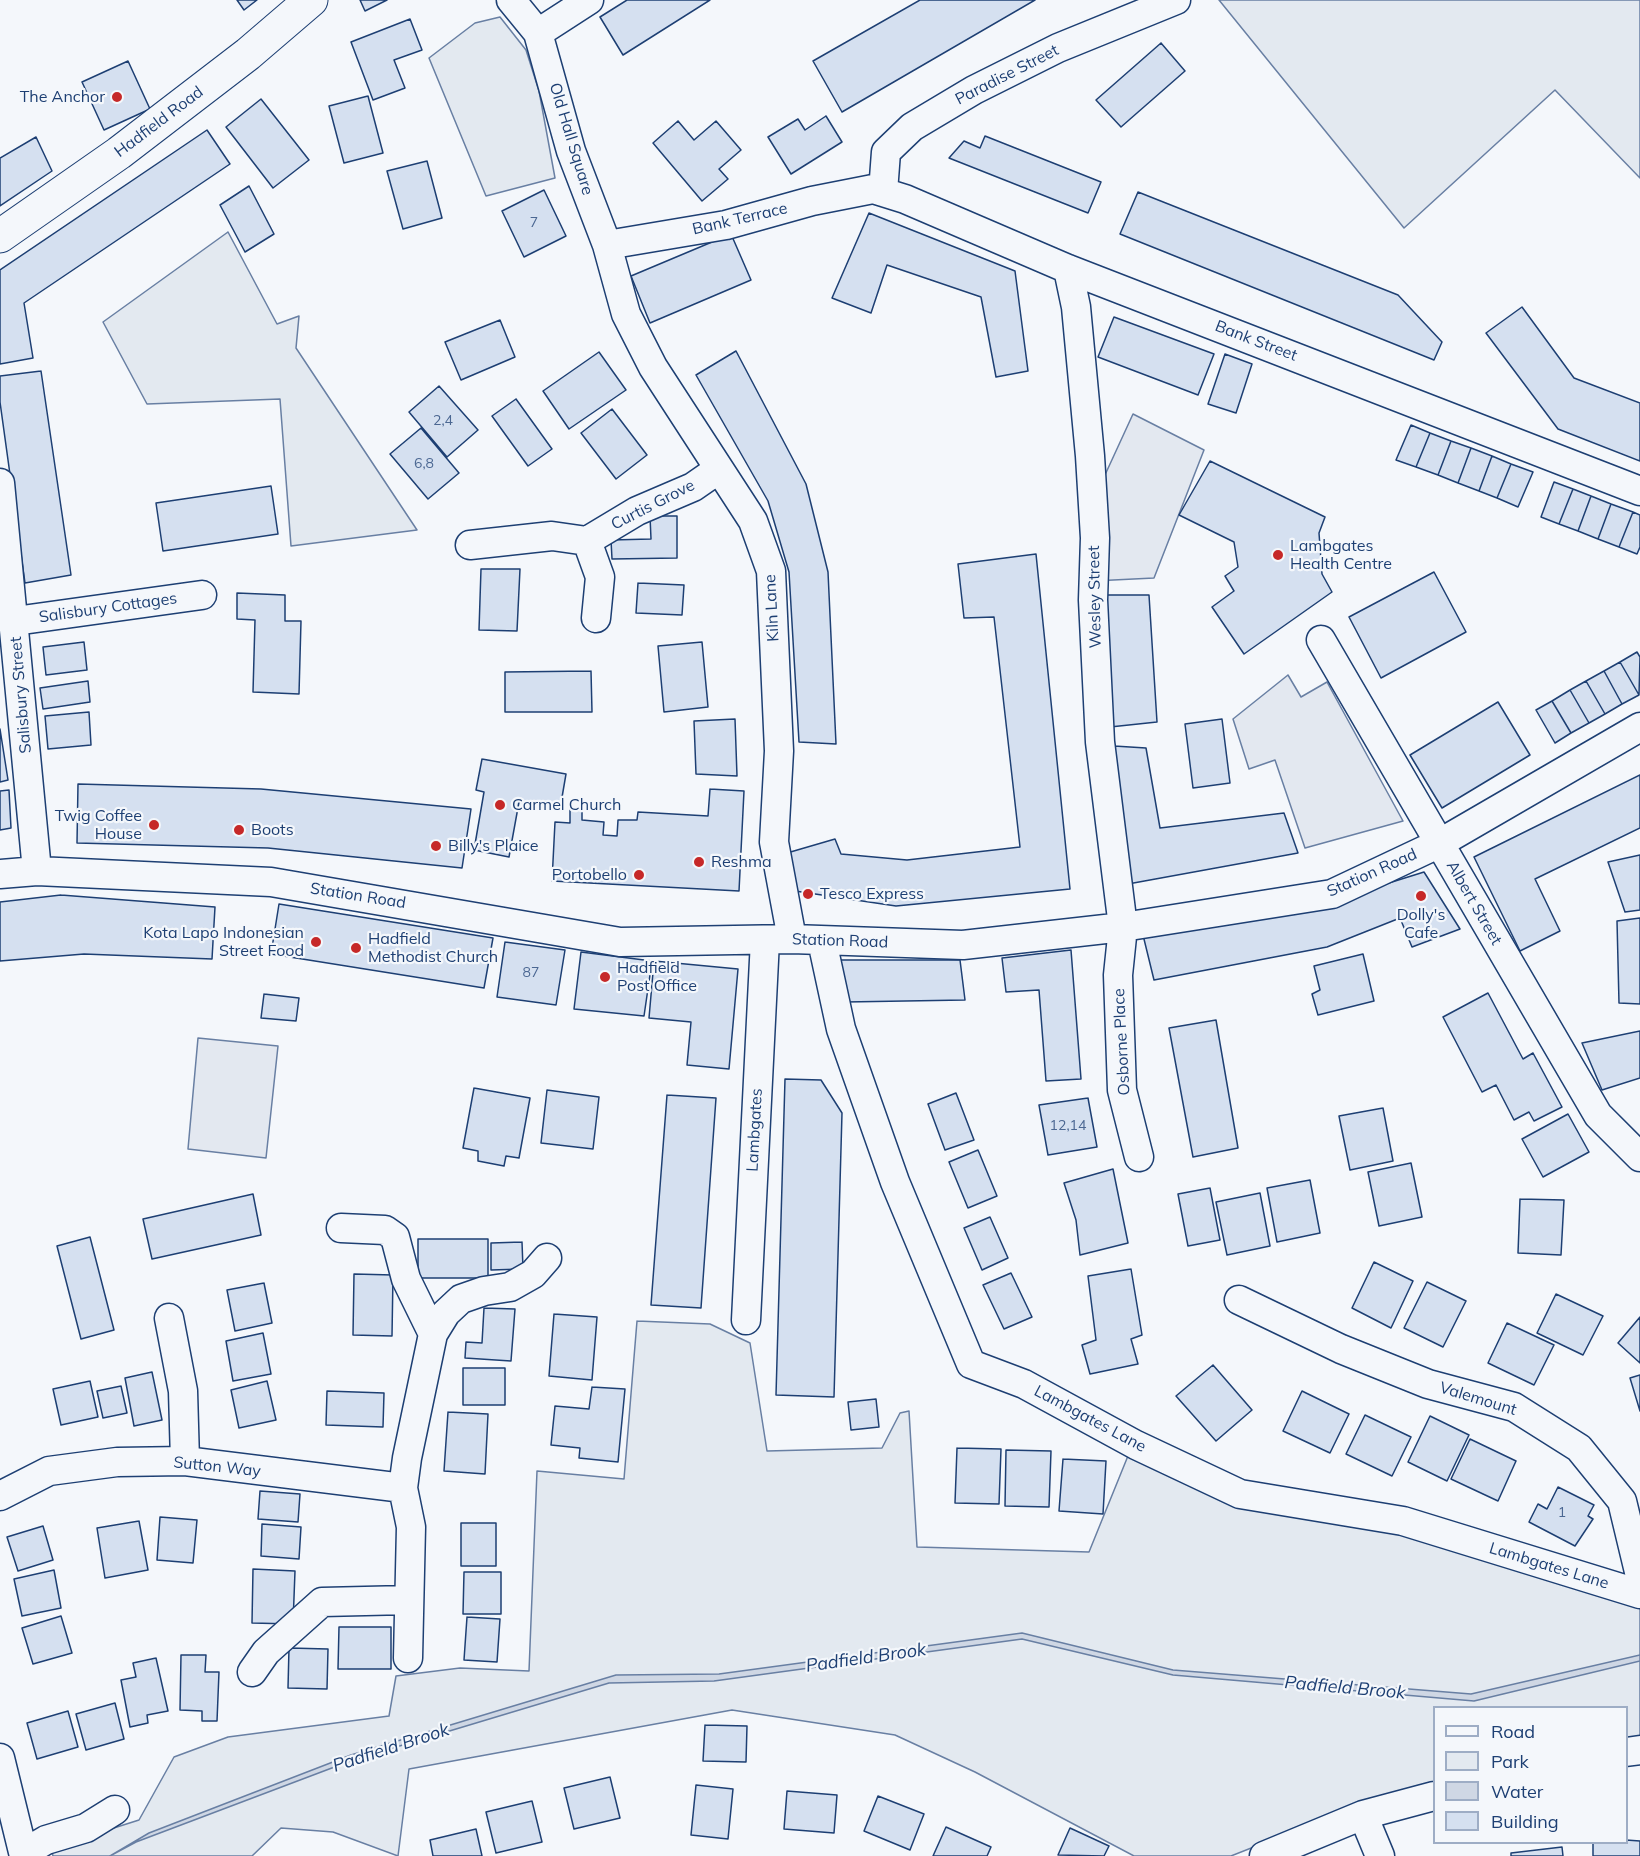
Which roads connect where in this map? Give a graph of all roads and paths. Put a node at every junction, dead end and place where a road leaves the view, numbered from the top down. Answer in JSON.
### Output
{"nodes":[{"id":1,"x":311,"y":0,"type":"edge"},
{"id":2,"x":511,"y":0,"type":"edge"},
{"id":3,"x":589,"y":0,"type":"edge"},
{"id":4,"x":1176,"y":0,"type":"edge"},
{"id":5,"x":538,"y":33,"type":"junction"},
{"id":6,"x":878,"y":191,"type":"junction"},
{"id":7,"x":0,"y":236,"type":"edge"},
{"id":8,"x":607,"y":245,"type":"junction"},
{"id":9,"x":1068,"y":268,"type":"junction"},
{"id":10,"x":719,"y":469,"type":"junction"},
{"id":11,"x":0,"y":483,"type":"edge"},
{"id":12,"x":1640,"y":491,"type":"edge"},
{"id":13,"x":587,"y":540,"type":"junction"},
{"id":14,"x":470,"y":544,"type":"dead end"},
{"id":15,"x":202,"y":595,"type":"dead end"},
{"id":16,"x":596,"y":618,"type":"dead end"},
{"id":17,"x":15,"y":621,"type":"junction"},
{"id":18,"x":1321,"y":640,"type":"dead end"},
{"id":19,"x":1640,"y":727,"type":"edge"},
{"id":20,"x":1440,"y":843,"type":"junction"},
{"id":21,"x":36,"y":871,"type":"junction"},
{"id":22,"x":0,"y":874,"type":"edge"},
{"id":23,"x":1123,"y":927,"type":"junction"},
{"id":24,"x":778,"y":940,"type":"junction"},
{"id":25,"x":822,"y":941,"type":"junction"},
{"id":26,"x":1139,"y":1156,"type":"dead end"},
{"id":27,"x":1640,"y":1157,"type":"edge"},
{"id":28,"x":341,"y":1228,"type":"dead end"},
{"id":29,"x":547,"y":1258,"type":"dead end"},
{"id":30,"x":1239,"y":1300,"type":"dead end"},
{"id":31,"x":169,"y":1318,"type":"dead end"},
{"id":32,"x":746,"y":1320,"type":"dead end"},
{"id":33,"x":433,"y":1334,"type":"junction"},
{"id":34,"x":185,"y":1461,"type":"junction"},
{"id":35,"x":403,"y":1488,"type":"junction"},
{"id":36,"x":0,"y":1496,"type":"edge"},
{"id":37,"x":1640,"y":1576,"type":"edge"},
{"id":38,"x":1640,"y":1594,"type":"edge"},
{"id":39,"x":408,"y":1600,"type":"junction"},
{"id":40,"x":408,"y":1658,"type":"dead end"},
{"id":41,"x":252,"y":1672,"type":"dead end"},
{"id":42,"x":0,"y":1758,"type":"edge"},
{"id":43,"x":1433,"y":1796,"type":"edge"},
{"id":44,"x":116,"y":1810,"type":"dead end"},
{"id":45,"x":1363,"y":1815,"type":"junction"},
{"id":46,"x":24,"y":1855,"type":"edge"},
{"id":47,"x":1264,"y":1856,"type":"edge"},
{"id":48,"x":1380,"y":1856,"type":"edge"}],
"edges":[{"from":1,"to":7,"type":"street","name":"Hadfield Road"},
{"from":2,"to":5,"type":"street"},
{"from":3,"to":5,"type":"street"},
{"from":4,"to":6,"type":"street","name":"Paradise Street"},
{"from":5,"to":8,"type":"street","name":"Old Hall Square"},
{"from":6,"to":8,"type":"street","name":"Bank Terrace"},
{"from":6,"to":9,"type":"street","name":"Bank Street"},
{"from":8,"to":10,"type":"street","name":"Kiln Lane"},
{"from":9,"to":12,"type":"street","name":"Bank Street"},
{"from":9,"to":23,"type":"street","name":"Wesley Street"},
{"from":10,"to":13,"type":"street","name":"Curtis Grove"},
{"from":10,"to":24,"type":"street","name":"Kiln Lane"},
{"from":11,"to":17,"type":"street","name":"Salisbury Street"},
{"from":13,"to":14,"type":"street"},
{"from":13,"to":16,"type":"street"},
{"from":15,"to":17,"type":"street","name":"Salisbury Cottages"},
{"from":17,"to":21,"type":"street","name":"Salisbury Street"},
{"from":18,"to":20,"type":"street","name":"Albert Street"},
{"from":19,"to":20,"type":"street","name":"Station Road"},
{"from":20,"to":23,"type":"street","name":"Station Road"},
{"from":20,"to":27,"type":"street","name":"Albert Street"},
{"from":21,"to":22,"type":"street","name":"Station Road"},
{"from":21,"to":24,"type":"street","name":"Station Road"},
{"from":23,"to":25,"type":"street","name":"Station Road"},
{"from":23,"to":26,"type":"street","name":"Osborne Place"},
{"from":24,"to":25,"type":"street","name":"Station Road"},
{"from":24,"to":32,"type":"street","name":"Lambgates"},
{"from":25,"to":38,"type":"street","name":"Lambgates Lane"},
{"from":28,"to":33,"type":"street"},
{"from":29,"to":33,"type":"street"},
{"from":30,"to":37,"type":"street","name":"Valemount"},
{"from":31,"to":34,"type":"street"},
{"from":33,"to":35,"type":"street"},
{"from":34,"to":35,"type":"street","name":"Sutton Way"},
{"from":34,"to":36,"type":"street","name":"Sutton Way"},
{"from":35,"to":39,"type":"street"},
{"from":39,"to":40,"type":"street"},
{"from":39,"to":41,"type":"street"},
{"from":42,"to":46,"type":"street"},
{"from":43,"to":45,"type":"street"},
{"from":44,"to":46,"type":"street"},
{"from":45,"to":47,"type":"street"},
{"from":45,"to":48,"type":"street"}]}
